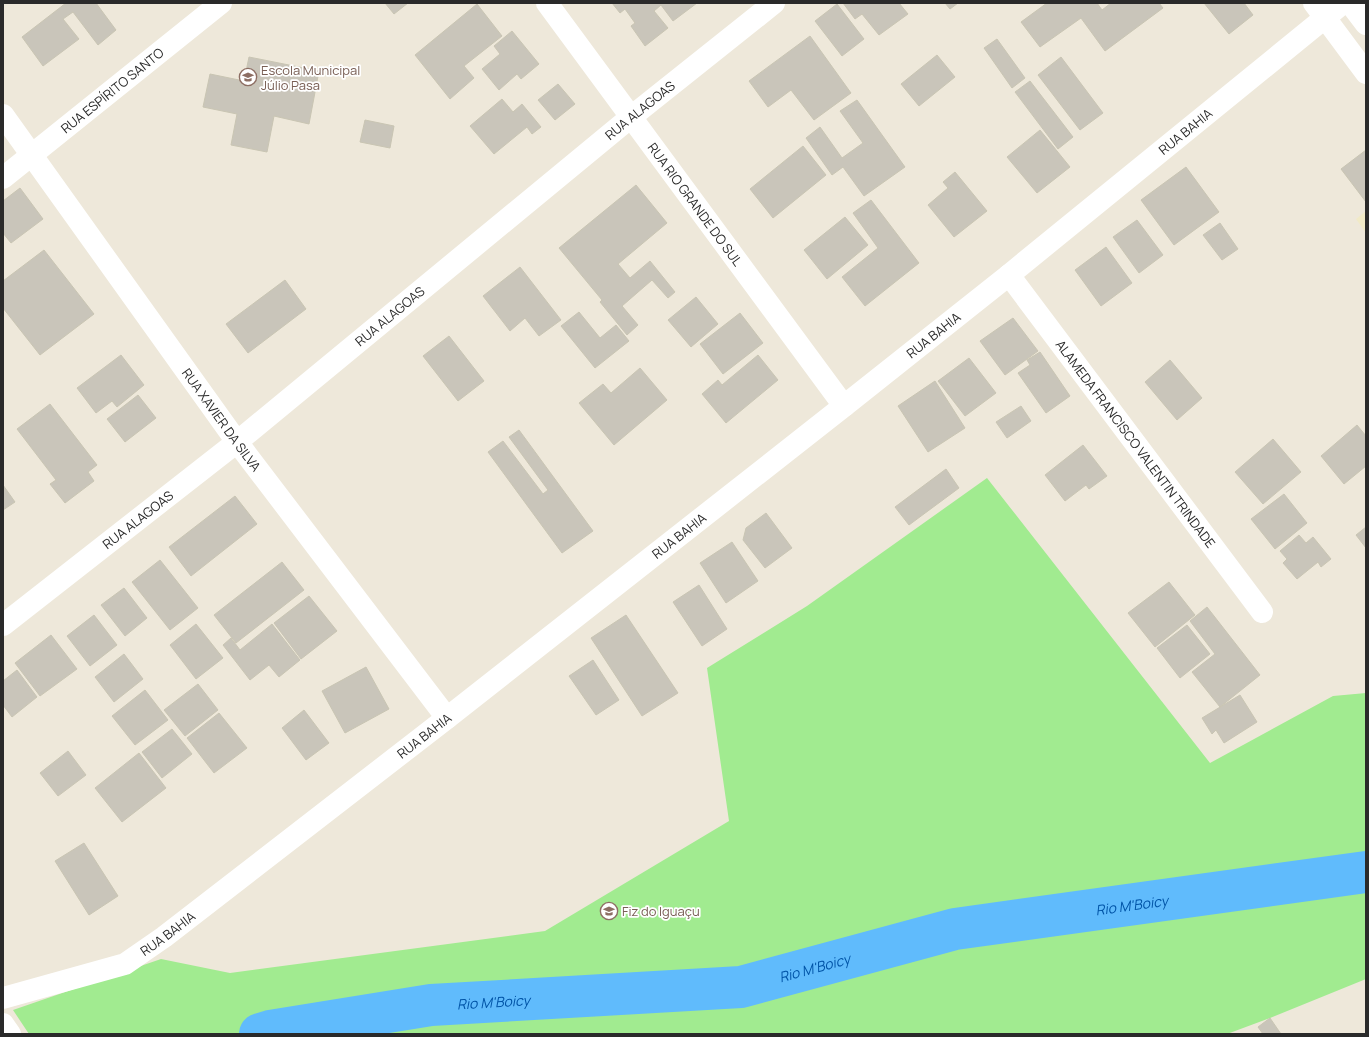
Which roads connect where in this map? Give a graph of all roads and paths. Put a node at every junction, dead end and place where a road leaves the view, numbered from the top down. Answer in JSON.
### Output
{"nodes":[{"id":1,"x":221,"y":3,"type":"edge"},
{"id":2,"x":547,"y":3,"type":"edge"},
{"id":3,"x":774,"y":3,"type":"edge"},
{"id":4,"x":1343,"y":3,"type":"edge"},
{"id":5,"x":1350,"y":3,"type":"edge"},
{"id":6,"x":1319,"y":10,"type":"edge"},
{"id":7,"x":1366,"y":24,"type":"edge"},
{"id":8,"x":1366,"y":73,"type":"edge"},
{"id":9,"x":3,"y":115,"type":"edge"},
{"id":10,"x":631,"y":117,"type":"junction"},
{"id":11,"x":32,"y":155,"type":"junction"},
{"id":12,"x":3,"y":178,"type":"edge"},
{"id":13,"x":1009,"y":275,"type":"junction"},
{"id":14,"x":844,"y":406,"type":"junction"},
{"id":15,"x":237,"y":442,"type":"junction"},
{"id":16,"x":1262,"y":612,"type":"dead end"},
{"id":17,"x":3,"y":625,"type":"edge"},
{"id":18,"x":447,"y":718,"type":"junction"},
{"id":19,"x":3,"y":998,"type":"edge"},
{"id":20,"x":3,"y":1024,"type":"edge"},
{"id":21,"x":10,"y":1034,"type":"edge"}],
"edges":[{"from":1,"to":11,"type":"street","name":"RUA ESPÍRITO SANTO"},
{"from":2,"to":10,"type":"street","name":"RUA RIO GRANDE DO SUL"},
{"from":3,"to":10,"type":"street","name":"RUA ALAGOAS"},
{"from":4,"to":6,"type":"street","name":"RUA BAHIA"},
{"from":5,"to":7,"type":"street"},
{"from":6,"to":8,"type":"street"},
{"from":6,"to":13,"type":"street","name":"RUA BAHIA"},
{"from":9,"to":11,"type":"street","name":"RUA XAVIER DA SILVA"},
{"from":10,"to":14,"type":"street","name":"RUA RIO GRANDE DO SUL"},
{"from":10,"to":15,"type":"street","name":"RUA ALAGOAS"},
{"from":11,"to":12,"type":"street","name":"RUA ESPÍRITO SANTO"},
{"from":11,"to":15,"type":"street","name":"RUA XAVIER DA SILVA"},
{"from":13,"to":14,"type":"street","name":"RUA BAHIA"},
{"from":13,"to":16,"type":"street","name":"ALAMEDA FRANCISCO VALENTIN TRINDADE"},
{"from":14,"to":18,"type":"street","name":"RUA BAHIA"},
{"from":15,"to":17,"type":"street","name":"RUA ALAGOAS"},
{"from":15,"to":18,"type":"street","name":"RUA XAVIER DA SILVA"},
{"from":18,"to":19,"type":"street","name":"RUA BAHIA"},
{"from":20,"to":21,"type":"street"}]}
